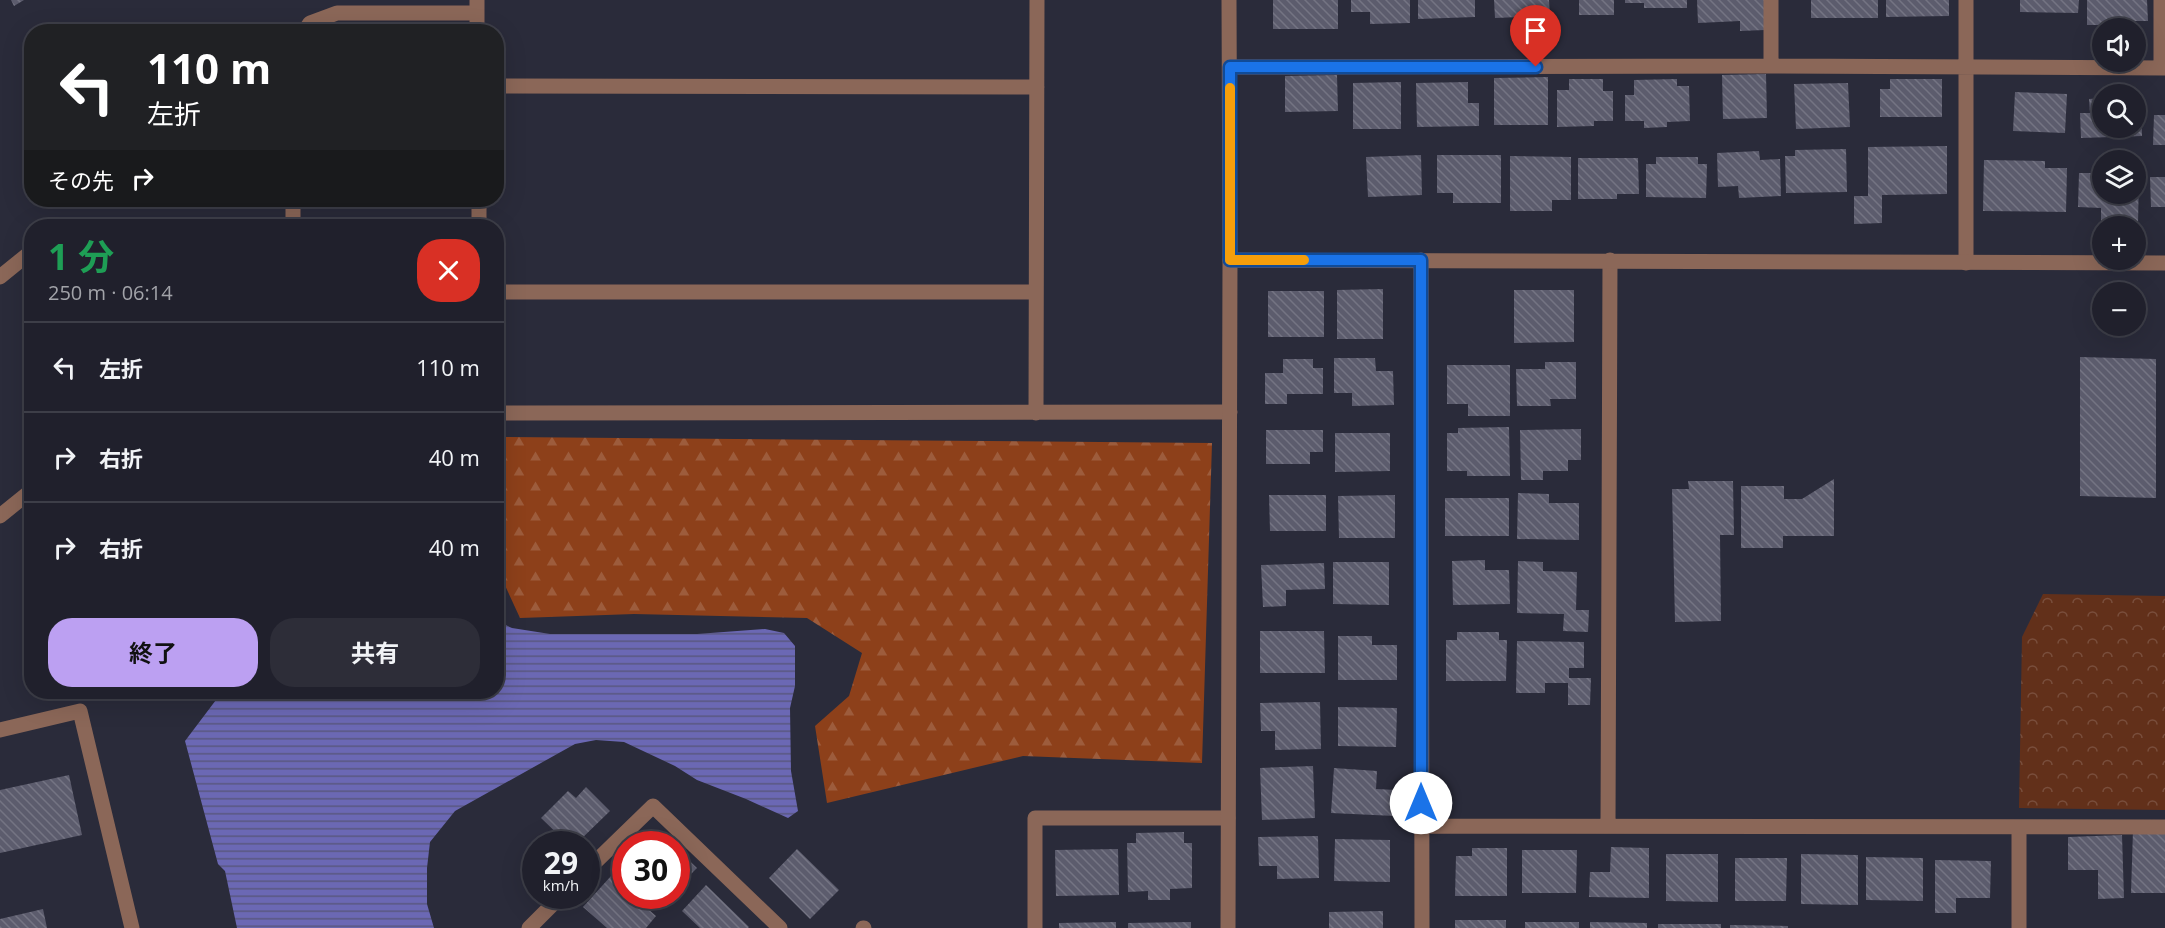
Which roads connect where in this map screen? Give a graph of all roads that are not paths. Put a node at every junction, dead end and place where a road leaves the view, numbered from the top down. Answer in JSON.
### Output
{"nodes":[{"id":1,"x":1037,"y":0,"type":"edge"},
{"id":2,"x":1229,"y":0,"type":"edge"},
{"id":3,"x":1771,"y":0,"type":"edge"},
{"id":4,"x":1966,"y":0,"type":"edge"},
{"id":5,"x":2161,"y":0,"type":"edge"},
{"id":6,"x":477,"y":7,"type":"edge"},
{"id":7,"x":309,"y":24,"type":"edge"},
{"id":8,"x":477,"y":24,"type":"edge"},
{"id":9,"x":1771,"y":66,"type":"junction"},
{"id":10,"x":1230,"y":67,"type":"junction"},
{"id":11,"x":1966,"y":67,"type":"junction"},
{"id":12,"x":2163,"y":68,"type":"edge"},
{"id":13,"x":504,"y":86,"type":"edge"},
{"id":14,"x":1037,"y":87,"type":"junction"},
{"id":15,"x":24,"y":258,"type":"edge"},
{"id":16,"x":1230,"y":260,"type":"junction"},
{"id":17,"x":1421,"y":260,"type":"junction"},
{"id":18,"x":1610,"y":260,"type":"junction"},
{"id":19,"x":1966,"y":263,"type":"junction"},
{"id":20,"x":2165,"y":263,"type":"edge"},
{"id":21,"x":0,"y":277,"type":"edge"},
{"id":22,"x":504,"y":292,"type":"edge"},
{"id":23,"x":1035,"y":292,"type":"junction"},
{"id":24,"x":1230,"y":412,"type":"junction"},
{"id":25,"x":504,"y":413,"type":"edge"},
{"id":26,"x":1036,"y":413,"type":"junction"},
{"id":27,"x":24,"y":496,"type":"edge"},
{"id":28,"x":0,"y":516,"type":"edge"},
{"id":29,"x":0,"y":730,"type":"edge"},
{"id":30,"x":1228,"y":818,"type":"junction"},
{"id":31,"x":1421,"y":826,"type":"junction"},
{"id":32,"x":1608,"y":826,"type":"junction"},
{"id":33,"x":2019,"y":827,"type":"junction"},
{"id":34,"x":2165,"y":827,"type":"edge"},
{"id":35,"x":600,"y":857,"type":"edge"},
{"id":36,"x":548,"y":909,"type":"edge"},
{"id":37,"x":132,"y":928,"type":"edge"},
{"id":38,"x":529,"y":928,"type":"edge"},
{"id":39,"x":780,"y":928,"type":"edge"},
{"id":40,"x":1035,"y":928,"type":"edge"},
{"id":41,"x":1228,"y":928,"type":"edge"},
{"id":42,"x":1422,"y":928,"type":"edge"},
{"id":43,"x":2019,"y":928,"type":"edge"}],
"edges":[{"from":1,"to":14,"type":"street"},
{"from":2,"to":10,"type":"street"},
{"from":3,"to":9,"type":"street"},
{"from":4,"to":11,"type":"street"},
{"from":5,"to":12,"type":"street"},
{"from":6,"to":7,"type":"street"},
{"from":6,"to":8,"type":"street"},
{"from":9,"to":10,"type":"street"},
{"from":9,"to":11,"type":"street"},
{"from":10,"to":16,"type":"street"},
{"from":11,"to":12,"type":"street"},
{"from":11,"to":19,"type":"street"},
{"from":13,"to":14,"type":"street"},
{"from":14,"to":23,"type":"street"},
{"from":15,"to":21,"type":"street"},
{"from":16,"to":17,"type":"street"},
{"from":16,"to":24,"type":"street"},
{"from":17,"to":18,"type":"street"},
{"from":17,"to":31,"type":"street"},
{"from":18,"to":19,"type":"street"},
{"from":18,"to":32,"type":"street"},
{"from":19,"to":20,"type":"street"},
{"from":22,"to":23,"type":"street"},
{"from":23,"to":26,"type":"street"},
{"from":24,"to":26,"type":"street"},
{"from":24,"to":30,"type":"street"},
{"from":25,"to":26,"type":"street"},
{"from":27,"to":28,"type":"street"},
{"from":29,"to":37,"type":"street"},
{"from":30,"to":40,"type":"street"},
{"from":30,"to":41,"type":"street"},
{"from":31,"to":32,"type":"street"},
{"from":31,"to":42,"type":"street"},
{"from":32,"to":33,"type":"street"},
{"from":33,"to":34,"type":"street"},
{"from":33,"to":43,"type":"street"},
{"from":35,"to":39,"type":"street"},
{"from":36,"to":38,"type":"street"}]}
